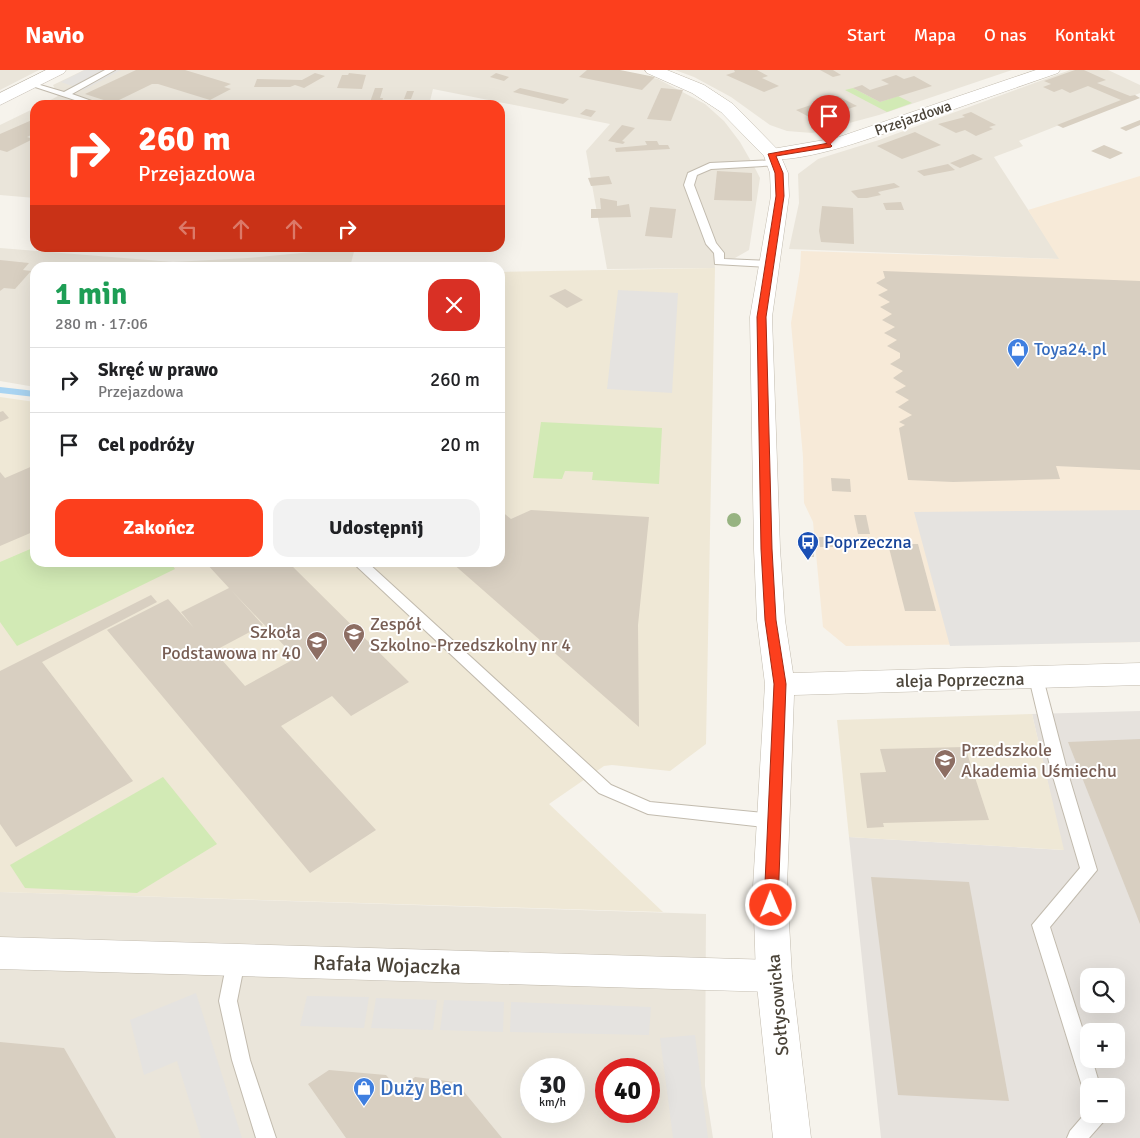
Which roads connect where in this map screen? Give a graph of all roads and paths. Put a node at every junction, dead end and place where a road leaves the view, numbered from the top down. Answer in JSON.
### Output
{"nodes":[{"id":1,"x":58,"y":70,"type":"edge"},
{"id":2,"x":111,"y":70,"type":"edge"},
{"id":3,"x":653,"y":70,"type":"edge"},
{"id":4,"x":1046,"y":71,"type":"edge"},
{"id":5,"x":30,"y":84,"type":"junction"},
{"id":6,"x":66,"y":94,"type":"junction"},
{"id":7,"x":0,"y":100,"type":"edge"},
{"id":8,"x":84,"y":100,"type":"edge"},
{"id":9,"x":774,"y":159,"type":"junction"},
{"id":10,"x":768,"y":264,"type":"junction"},
{"id":11,"x":363,"y":567,"type":"edge"},
{"id":12,"x":1140,"y":674,"type":"edge"},
{"id":13,"x":1036,"y":678,"type":"junction"},
{"id":14,"x":780,"y":684,"type":"junction"},
{"id":15,"x":773,"y":821,"type":"junction"},
{"id":16,"x":0,"y":953,"type":"edge"},
{"id":17,"x":236,"y":961,"type":"junction"},
{"id":18,"x":774,"y":976,"type":"junction"},
{"id":19,"x":1089,"y":1078,"type":"edge"},
{"id":20,"x":1090,"y":1123,"type":"edge"},
{"id":21,"x":266,"y":1138,"type":"edge"},
{"id":22,"x":792,"y":1138,"type":"edge"},
{"id":23,"x":1077,"y":1138,"type":"edge"}],
"edges":[{"from":1,"to":5,"type":"street"},
{"from":2,"to":6,"type":"lane"},
{"from":3,"to":9,"type":"street"},
{"from":4,"to":9,"type":"street","name":"Przejazdowa"},
{"from":5,"to":6,"type":"lane"},
{"from":5,"to":7,"type":"street"},
{"from":6,"to":8,"type":"lane"},
{"from":9,"to":10,"type":"street","name":"Sołtysowicka"},
{"from":9,"to":10,"type":"lane"},
{"from":10,"to":14,"type":"street","name":"Sołtysowicka"},
{"from":11,"to":15,"type":"lane"},
{"from":12,"to":13,"type":"street","name":"aleja Poprzeczna"},
{"from":13,"to":14,"type":"street","name":"aleja Poprzeczna"},
{"from":13,"to":19,"type":"lane"},
{"from":14,"to":15,"type":"street","name":"Sołtysowicka"},
{"from":15,"to":18,"type":"street","name":"Sołtysowicka"},
{"from":16,"to":17,"type":"street","name":"Rafała Wojaczka"},
{"from":17,"to":18,"type":"street","name":"Rafała Wojaczka"},
{"from":17,"to":21,"type":"lane"},
{"from":18,"to":22,"type":"street","name":"Sołtysowicka"},
{"from":20,"to":23,"type":"lane"}]}
